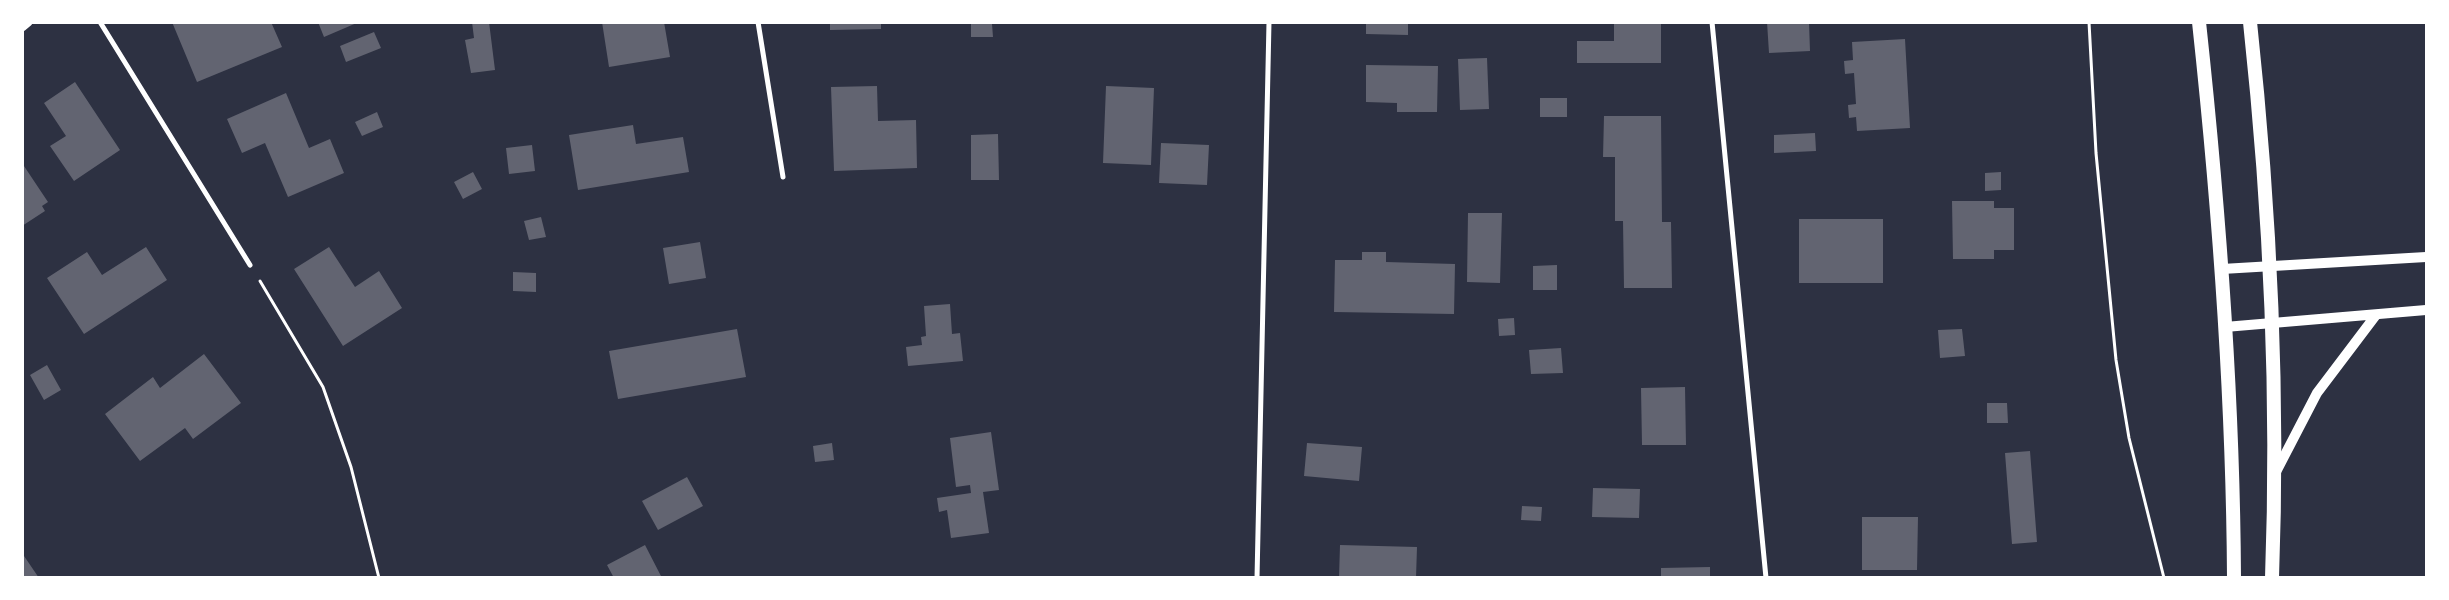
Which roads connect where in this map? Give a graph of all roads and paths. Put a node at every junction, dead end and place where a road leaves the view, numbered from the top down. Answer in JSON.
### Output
{"nodes":[{"id":1,"x":28,"y":22,"type":"edge"},
{"id":2,"x":100,"y":22,"type":"edge"},
{"id":3,"x":758,"y":22,"type":"edge"},
{"id":4,"x":1269,"y":22,"type":"edge"},
{"id":5,"x":1712,"y":22,"type":"edge"},
{"id":6,"x":2089,"y":22,"type":"edge"},
{"id":7,"x":2199,"y":22,"type":"edge"},
{"id":8,"x":2250,"y":22,"type":"edge"},
{"id":9,"x":22,"y":27,"type":"edge"},
{"id":10,"x":783,"y":177,"type":"dead end"},
{"id":11,"x":2426,"y":257,"type":"edge"},
{"id":12,"x":250,"y":265,"type":"joint"},
{"id":13,"x":2271,"y":266,"type":"junction"},
{"id":14,"x":2222,"y":269,"type":"junction"},
{"id":15,"x":2426,"y":310,"type":"edge"},
{"id":16,"x":2376,"y":315,"type":"junction"},
{"id":17,"x":2272,"y":323,"type":"junction"},
{"id":18,"x":2225,"y":327,"type":"junction"},
{"id":19,"x":2276,"y":472,"type":"junction"},
{"id":20,"x":379,"y":578,"type":"edge"},
{"id":21,"x":1257,"y":578,"type":"edge"},
{"id":22,"x":1766,"y":578,"type":"edge"},
{"id":23,"x":2164,"y":578,"type":"edge"},
{"id":24,"x":2234,"y":578,"type":"edge"},
{"id":25,"x":2272,"y":578,"type":"edge"}],
"edges":[{"from":1,"to":9,"type":"street"},
{"from":2,"to":12,"type":"street"},
{"from":3,"to":10,"type":"street"},
{"from":4,"to":21,"type":"street"},
{"from":5,"to":22,"type":"street"},
{"from":6,"to":23,"type":"path"},
{"from":7,"to":14,"type":"highway"},
{"from":8,"to":13,"type":"highway"},
{"from":11,"to":13,"type":"main road"},
{"from":12,"to":20,"type":"path"},
{"from":13,"to":14,"type":"main road"},
{"from":13,"to":17,"type":"highway"},
{"from":14,"to":18,"type":"highway"},
{"from":15,"to":16,"type":"main road"},
{"from":16,"to":17,"type":"main road"},
{"from":16,"to":19,"type":"main road"},
{"from":17,"to":18,"type":"main road"},
{"from":17,"to":19,"type":"highway"},
{"from":18,"to":24,"type":"highway"},
{"from":19,"to":25,"type":"highway"}]}
